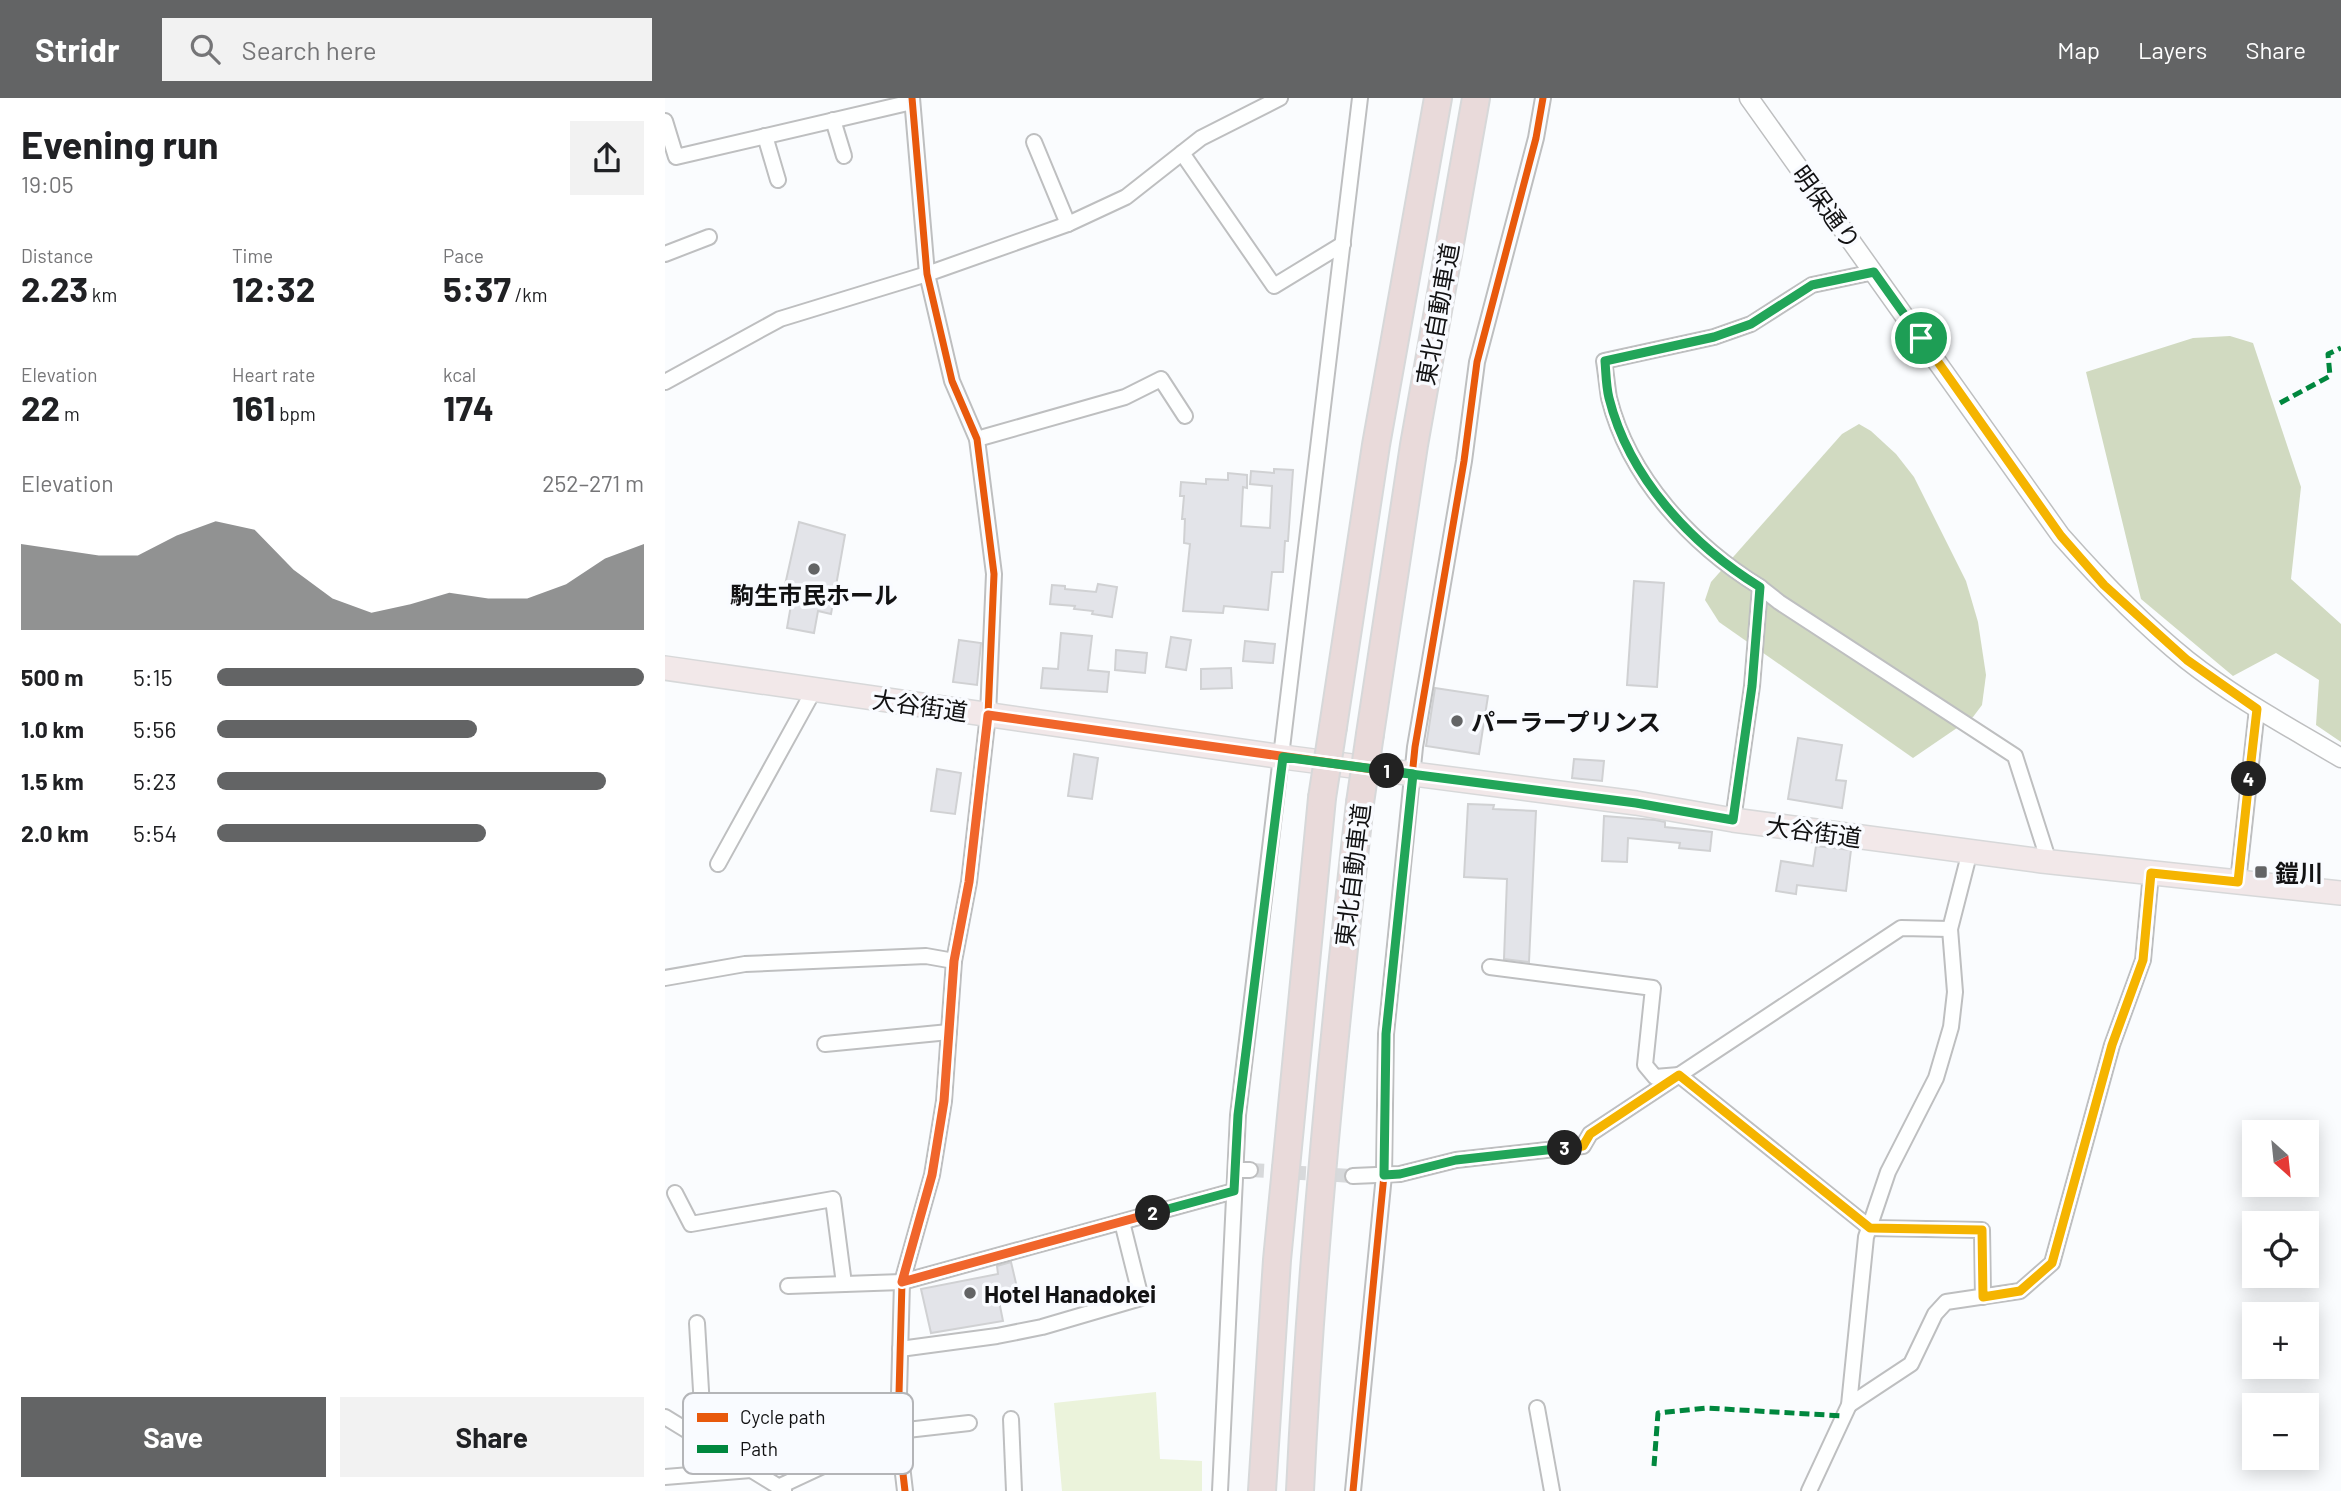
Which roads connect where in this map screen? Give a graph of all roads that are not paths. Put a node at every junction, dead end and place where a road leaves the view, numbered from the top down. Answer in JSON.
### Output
{"nodes":[{"id":1,"x":1280,"y":98,"type":"edge"},
{"id":2,"x":1360,"y":98,"type":"edge"},
{"id":3,"x":1438,"y":98,"type":"edge"},
{"id":4,"x":1476,"y":98,"type":"edge"},
{"id":5,"x":1543,"y":98,"type":"edge"},
{"id":6,"x":1749,"y":98,"type":"edge"},
{"id":7,"x":912,"y":100,"type":"edge"},
{"id":8,"x":834,"y":120,"type":"junction"},
{"id":9,"x":665,"y":121,"type":"edge"},
{"id":10,"x":765,"y":136,"type":"junction"},
{"id":11,"x":1034,"y":142,"type":"dead end"},
{"id":12,"x":1182,"y":153,"type":"junction"},
{"id":13,"x":844,"y":156,"type":"dead end"},
{"id":14,"x":778,"y":180,"type":"dead end"},
{"id":15,"x":1068,"y":224,"type":"junction"},
{"id":16,"x":709,"y":237,"type":"dead end"},
{"id":17,"x":1343,"y":244,"type":"junction"},
{"id":18,"x":665,"y":254,"type":"edge"},
{"id":19,"x":1874,"y":272,"type":"junction"},
{"id":20,"x":927,"y":274,"type":"junction"},
{"id":21,"x":665,"y":382,"type":"edge"},
{"id":22,"x":1185,"y":415,"type":"dead end"},
{"id":23,"x":977,"y":439,"type":"junction"},
{"id":24,"x":1760,"y":587,"type":"junction"},
{"id":25,"x":665,"y":668,"type":"edge"},
{"id":26,"x":814,"y":690,"type":"junction"},
{"id":27,"x":2257,"y":709,"type":"junction"},
{"id":28,"x":988,"y":715,"type":"junction"},
{"id":29,"x":1283,"y":757,"type":"junction"},
{"id":30,"x":2341,"y":758,"type":"edge"},
{"id":31,"x":1413,"y":774,"type":"junction"},
{"id":32,"x":1733,"y":820,"type":"junction"},
{"id":33,"x":1971,"y":851,"type":"junction"},
{"id":34,"x":2049,"y":862,"type":"junction"},
{"id":35,"x":718,"y":864,"type":"dead end"},
{"id":36,"x":2151,"y":873,"type":"junction"},
{"id":37,"x":2238,"y":882,"type":"junction"},
{"id":38,"x":2341,"y":893,"type":"edge"},
{"id":39,"x":1951,"y":929,"type":"junction"},
{"id":40,"x":954,"y":961,"type":"junction"},
{"id":41,"x":1490,"y":967,"type":"dead end"},
{"id":42,"x":665,"y":978,"type":"edge"},
{"id":43,"x":949,"y":1032,"type":"junction"},
{"id":44,"x":825,"y":1044,"type":"dead end"},
{"id":45,"x":1679,"y":1075,"type":"junction"},
{"id":46,"x":1384,"y":1175,"type":"junction"},
{"id":47,"x":1353,"y":1176,"type":"tunnel mouth"},
{"id":48,"x":1234,"y":1191,"type":"junction"},
{"id":49,"x":675,"y":1194,"type":"dead end"},
{"id":50,"x":1122,"y":1222,"type":"junction"},
{"id":51,"x":1870,"y":1228,"type":"junction"},
{"id":52,"x":902,"y":1282,"type":"junction"},
{"id":53,"x":844,"y":1284,"type":"junction"},
{"id":54,"x":788,"y":1286,"type":"dead end"},
{"id":55,"x":1983,"y":1297,"type":"junction"},
{"id":56,"x":697,"y":1323,"type":"dead end"},
{"id":57,"x":900,"y":1349,"type":"junction"},
{"id":58,"x":701,"y":1393,"type":"edge"},
{"id":59,"x":899,"y":1393,"type":"edge"},
{"id":60,"x":1849,"y":1405,"type":"junction"},
{"id":61,"x":1537,"y":1409,"type":"dead end"},
{"id":62,"x":665,"y":1417,"type":"edge"},
{"id":63,"x":1011,"y":1419,"type":"dead end"},
{"id":64,"x":969,"y":1423,"type":"dead end"},
{"id":65,"x":683,"y":1428,"type":"edge"},
{"id":66,"x":913,"y":1429,"type":"edge"},
{"id":67,"x":702,"y":1474,"type":"edge"},
{"id":68,"x":758,"y":1474,"type":"edge"},
{"id":69,"x":811,"y":1474,"type":"edge"},
{"id":70,"x":665,"y":1477,"type":"edge"},
{"id":71,"x":782,"y":1489,"type":"edge"},
{"id":72,"x":1014,"y":1491,"type":"edge"},
{"id":73,"x":1220,"y":1491,"type":"edge"},
{"id":74,"x":1262,"y":1491,"type":"edge"},
{"id":75,"x":1300,"y":1491,"type":"edge"},
{"id":76,"x":1353,"y":1491,"type":"edge"},
{"id":77,"x":1552,"y":1491,"type":"edge"},
{"id":78,"x":1809,"y":1491,"type":"edge"}],
"edges":[{"from":1,"to":12,"type":"street"},
{"from":2,"to":17,"type":"street"},
{"from":3,"to":74,"type":"highway","name":"東北自動車道","bridge":true},
{"from":4,"to":75,"type":"highway","name":"東北自動車道","bridge":true},
{"from":5,"to":31,"type":"street"},
{"from":6,"to":19,"type":"street","name":"明保通り"},
{"from":7,"to":8,"type":"street"},
{"from":7,"to":20,"type":"street"},
{"from":8,"to":10,"type":"street"},
{"from":8,"to":13,"type":"street"},
{"from":9,"to":10,"type":"street"},
{"from":10,"to":14,"type":"street"},
{"from":11,"to":15,"type":"street"},
{"from":12,"to":15,"type":"street"},
{"from":12,"to":17,"type":"street"},
{"from":15,"to":20,"type":"street"},
{"from":16,"to":18,"type":"street"},
{"from":17,"to":29,"type":"street"},
{"from":19,"to":24,"type":"street"},
{"from":19,"to":27,"type":"street","name":"明保通り"},
{"from":20,"to":21,"type":"street"},
{"from":20,"to":23,"type":"street"},
{"from":22,"to":23,"type":"street"},
{"from":23,"to":28,"type":"street"},
{"from":24,"to":32,"type":"street"},
{"from":24,"to":34,"type":"street"},
{"from":25,"to":26,"type":"main road","name":"大谷街道"},
{"from":26,"to":28,"type":"main road","name":"大谷街道"},
{"from":26,"to":35,"type":"street"},
{"from":27,"to":30,"type":"street","name":"明保通り"},
{"from":27,"to":37,"type":"street"},
{"from":28,"to":29,"type":"main road","name":"大谷街道"},
{"from":28,"to":40,"type":"street"},
{"from":29,"to":31,"type":"main road","name":"大谷街道"},
{"from":29,"to":48,"type":"street"},
{"from":31,"to":32,"type":"main road","name":"大谷街道"},
{"from":31,"to":46,"type":"street"},
{"from":32,"to":33,"type":"main road","name":"大谷街道"},
{"from":33,"to":34,"type":"main road","name":"大谷街道"},
{"from":33,"to":39,"type":"street"},
{"from":34,"to":36,"type":"main road","name":"大谷街道"},
{"from":36,"to":37,"type":"main road","name":"大谷街道"},
{"from":36,"to":55,"type":"street"},
{"from":37,"to":38,"type":"main road","name":"大谷街道"},
{"from":39,"to":45,"type":"street"},
{"from":39,"to":51,"type":"street"},
{"from":40,"to":42,"type":"street"},
{"from":40,"to":43,"type":"street"},
{"from":41,"to":45,"type":"street"},
{"from":43,"to":44,"type":"street"},
{"from":43,"to":52,"type":"street"},
{"from":45,"to":46,"type":"street"},
{"from":45,"to":51,"type":"street"},
{"from":46,"to":47,"type":"street"},
{"from":46,"to":76,"type":"street"},
{"from":48,"to":50,"type":"street"},
{"from":48,"to":73,"type":"street"},
{"from":49,"to":53,"type":"street"},
{"from":50,"to":52,"type":"street"},
{"from":50,"to":57,"type":"street"},
{"from":51,"to":55,"type":"street"},
{"from":51,"to":60,"type":"street"},
{"from":52,"to":53,"type":"street"},
{"from":52,"to":57,"type":"street"},
{"from":53,"to":54,"type":"street"},
{"from":55,"to":60,"type":"street"},
{"from":56,"to":58,"type":"street"},
{"from":57,"to":59,"type":"street"},
{"from":60,"to":78,"type":"street"},
{"from":61,"to":77,"type":"street"},
{"from":62,"to":65,"type":"street"},
{"from":63,"to":72,"type":"street"},
{"from":64,"to":66,"type":"street"},
{"from":67,"to":70,"type":"street"},
{"from":68,"to":71,"type":"street"},
{"from":69,"to":71,"type":"street"}]}
